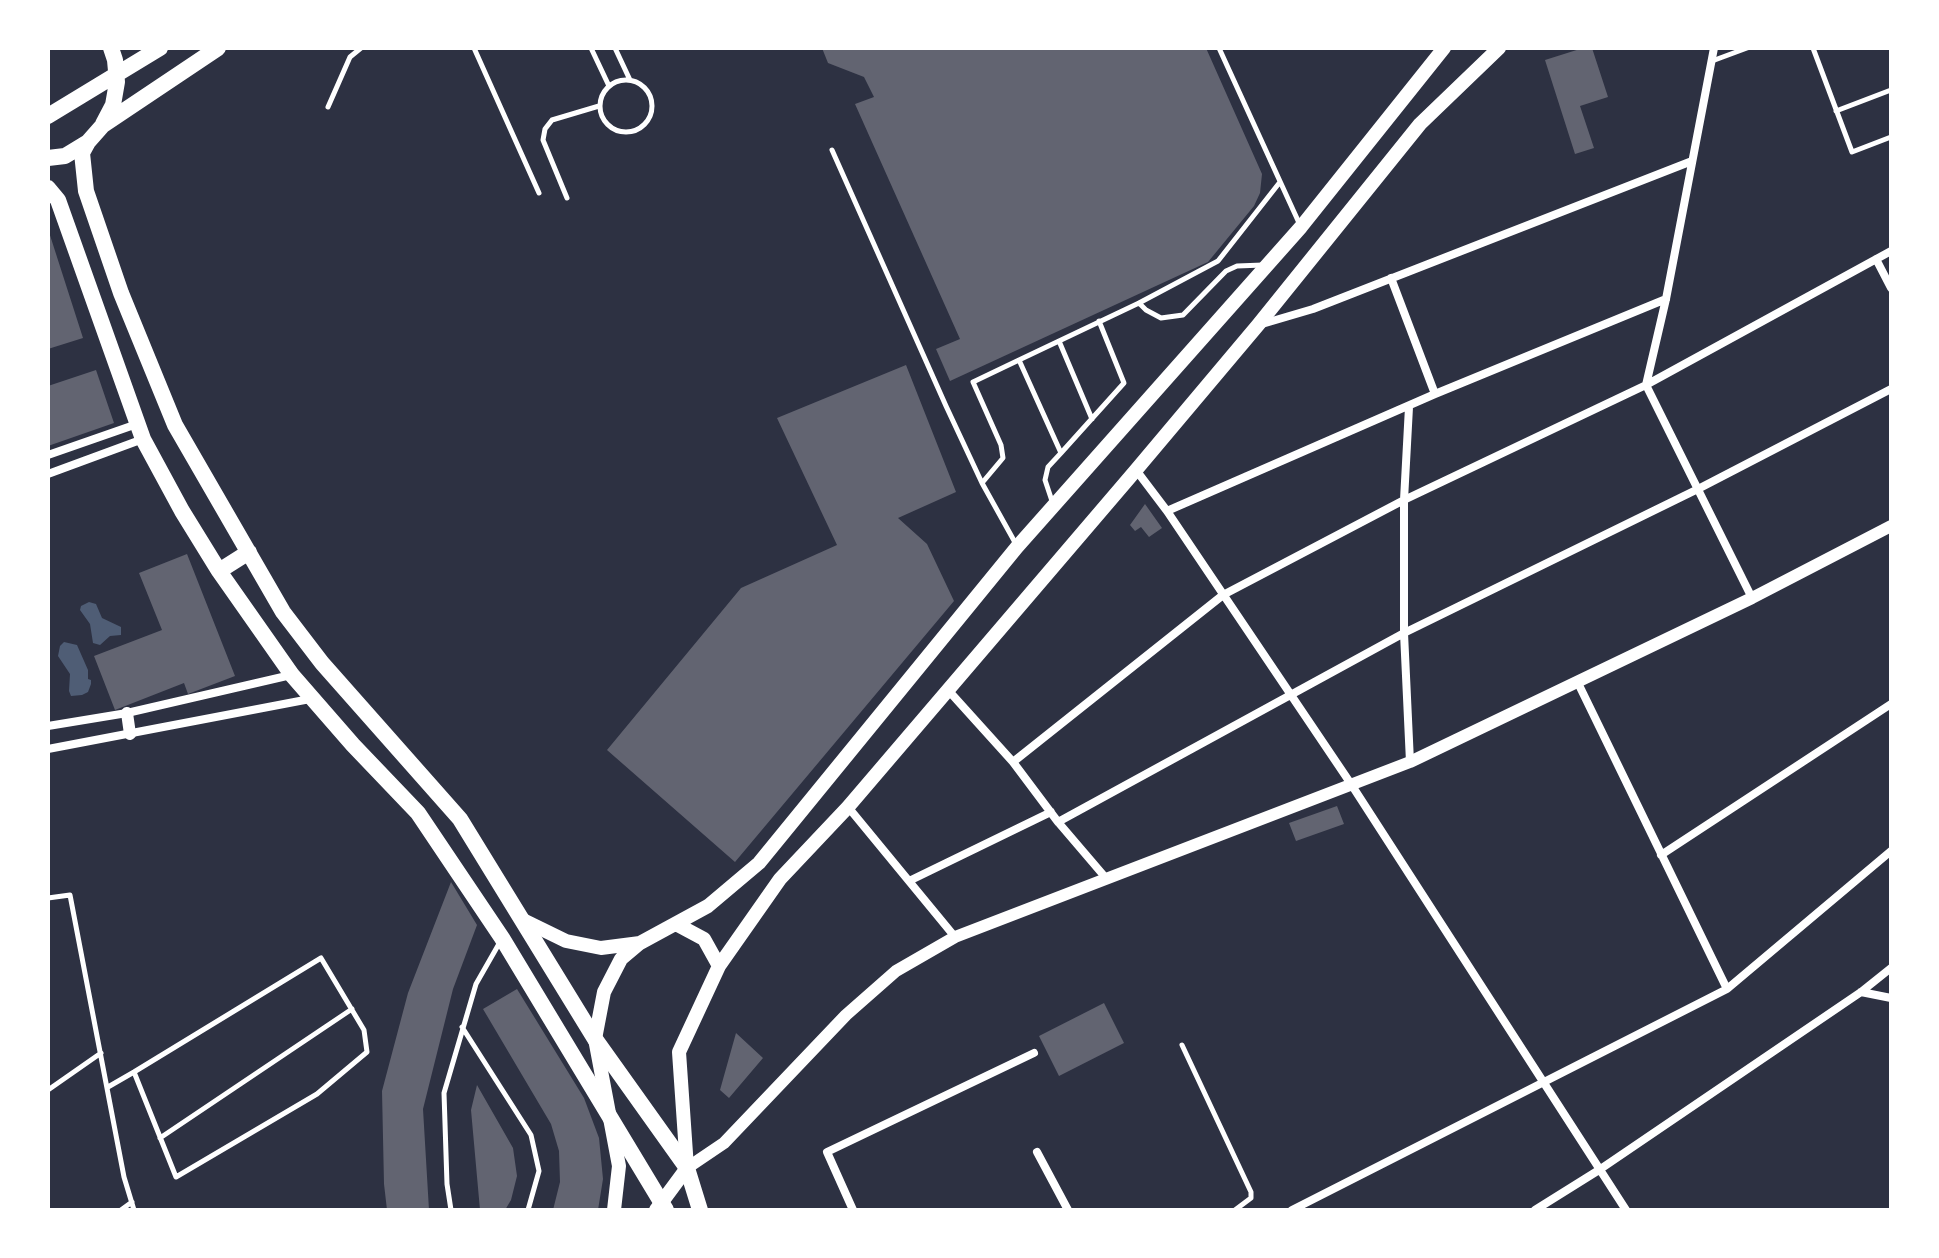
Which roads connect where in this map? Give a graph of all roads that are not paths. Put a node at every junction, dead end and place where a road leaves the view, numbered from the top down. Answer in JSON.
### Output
{"nodes":[{"id":1,"x":111,"y":48,"type":"edge"},
{"id":2,"x":160,"y":48,"type":"edge"},
{"id":3,"x":218,"y":48,"type":"edge"},
{"id":4,"x":361,"y":48,"type":"edge"},
{"id":5,"x":474,"y":48,"type":"edge"},
{"id":6,"x":591,"y":48,"type":"edge"},
{"id":7,"x":615,"y":48,"type":"edge"},
{"id":8,"x":1219,"y":48,"type":"edge"},
{"id":9,"x":1444,"y":48,"type":"edge"},
{"id":10,"x":1499,"y":48,"type":"edge"},
{"id":11,"x":1714,"y":48,"type":"edge"},
{"id":12,"x":1747,"y":48,"type":"edge"},
{"id":13,"x":1813,"y":48,"type":"edge"},
{"id":14,"x":1711,"y":61,"type":"junction"},
{"id":15,"x":630,"y":80,"type":"junction"},
{"id":16,"x":609,"y":86,"type":"junction"},
{"id":17,"x":1891,"y":90,"type":"edge"},
{"id":18,"x":599,"y":106,"type":"junction"},
{"id":19,"x":328,"y":107,"type":"dead end"},
{"id":20,"x":1836,"y":111,"type":"junction"},
{"id":21,"x":48,"y":116,"type":"edge"},
{"id":22,"x":103,"y":125,"type":"junction"},
{"id":23,"x":1891,"y":137,"type":"edge"},
{"id":24,"x":88,"y":142,"type":"junction"},
{"id":25,"x":832,"y":150,"type":"dead end"},
{"id":26,"x":48,"y":158,"type":"edge"},
{"id":27,"x":1692,"y":161,"type":"junction"},
{"id":28,"x":1280,"y":182,"type":"junction"},
{"id":29,"x":48,"y":188,"type":"edge"},
{"id":30,"x":539,"y":193,"type":"dead end"},
{"id":31,"x":567,"y":198,"type":"dead end"},
{"id":32,"x":1301,"y":227,"type":"junction"},
{"id":33,"x":1891,"y":251,"type":"edge"},
{"id":34,"x":1876,"y":259,"type":"junction"},
{"id":35,"x":1268,"y":264,"type":"junction"},
{"id":36,"x":1391,"y":278,"type":"junction"},
{"id":37,"x":1891,"y":288,"type":"edge"},
{"id":38,"x":1666,"y":299,"type":"junction"},
{"id":39,"x":1139,"y":303,"type":"junction"},
{"id":40,"x":1099,"y":321,"type":"junction"},
{"id":41,"x":1258,"y":325,"type":"junction"},
{"id":42,"x":1059,"y":341,"type":"junction"},
{"id":43,"x":1019,"y":360,"type":"junction"},
{"id":44,"x":1646,"y":385,"type":"junction"},
{"id":45,"x":1891,"y":389,"type":"edge"},
{"id":46,"x":1435,"y":394,"type":"junction"},
{"id":47,"x":1409,"y":407,"type":"junction"},
{"id":48,"x":1092,"y":419,"type":"junction"},
{"id":49,"x":140,"y":431,"type":"junction"},
{"id":50,"x":1061,"y":453,"type":"junction"},
{"id":51,"x":48,"y":455,"type":"edge"},
{"id":52,"x":1136,"y":470,"type":"junction"},
{"id":53,"x":48,"y":474,"type":"edge"},
{"id":54,"x":982,"y":483,"type":"junction"},
{"id":55,"x":1698,"y":489,"type":"junction"},
{"id":56,"x":1404,"y":500,"type":"junction"},
{"id":57,"x":1054,"y":506,"type":"junction"},
{"id":58,"x":1167,"y":511,"type":"junction"},
{"id":59,"x":1891,"y":526,"type":"edge"},
{"id":60,"x":1017,"y":547,"type":"junction"},
{"id":61,"x":249,"y":552,"type":"junction"},
{"id":62,"x":219,"y":571,"type":"junction"},
{"id":63,"x":1223,"y":595,"type":"junction"},
{"id":64,"x":1752,"y":598,"type":"junction"},
{"id":65,"x":1404,"y":633,"type":"junction"},
{"id":66,"x":292,"y":675,"type":"junction"},
{"id":67,"x":1578,"y":683,"type":"junction"},
{"id":68,"x":948,"y":690,"type":"junction"},
{"id":69,"x":1292,"y":694,"type":"junction"},
{"id":70,"x":311,"y":699,"type":"junction"},
{"id":71,"x":1891,"y":704,"type":"edge"},
{"id":72,"x":127,"y":713,"type":"junction"},
{"id":73,"x":48,"y":726,"type":"edge"},
{"id":74,"x":130,"y":734,"type":"junction"},
{"id":75,"x":48,"y":749,"type":"edge"},
{"id":76,"x":1013,"y":762,"type":"junction"},
{"id":77,"x":1410,"y":762,"type":"junction"},
{"id":78,"x":1351,"y":784,"type":"junction"},
{"id":79,"x":848,"y":807,"type":"junction"},
{"id":80,"x":1051,"y":812,"type":"junction"},
{"id":81,"x":1058,"y":822,"type":"junction"},
{"id":82,"x":1891,"y":851,"type":"edge"},
{"id":83,"x":1661,"y":855,"type":"junction"},
{"id":84,"x":1105,"y":877,"type":"junction"},
{"id":85,"x":909,"y":881,"type":"junction"},
{"id":86,"x":48,"y":898,"type":"edge"},
{"id":87,"x":523,"y":920,"type":"junction"},
{"id":88,"x":676,"y":924,"type":"junction"},
{"id":89,"x":955,"y":937,"type":"junction"},
{"id":90,"x":502,"y":938,"type":"junction"},
{"id":91,"x":640,"y":943,"type":"junction"},
{"id":92,"x":544,"y":956,"type":"junction"},
{"id":93,"x":719,"y":966,"type":"junction"},
{"id":94,"x":1891,"y":968,"type":"edge"},
{"id":95,"x":522,"y":970,"type":"junction"},
{"id":96,"x":1727,"y":989,"type":"junction"},
{"id":97,"x":1861,"y":992,"type":"junction"},
{"id":98,"x":1891,"y":998,"type":"edge"},
{"id":99,"x":352,"y":1009,"type":"junction"},
{"id":100,"x":462,"y":1026,"type":"junction"},
{"id":101,"x":595,"y":1039,"type":"junction"},
{"id":102,"x":1182,"y":1045,"type":"dead end"},
{"id":103,"x":101,"y":1053,"type":"junction"},
{"id":104,"x":1034,"y":1053,"type":"dead end"},
{"id":105,"x":134,"y":1072,"type":"junction"},
{"id":106,"x":1544,"y":1083,"type":"junction"},
{"id":107,"x":108,"y":1087,"type":"junction"},
{"id":108,"x":48,"y":1090,"type":"edge"},
{"id":109,"x":610,"y":1114,"type":"junction"},
{"id":110,"x":160,"y":1138,"type":"junction"},
{"id":111,"x":1037,"y":1152,"type":"dead end"},
{"id":112,"x":687,"y":1168,"type":"junction"},
{"id":113,"x":1599,"y":1170,"type":"junction"},
{"id":114,"x":132,"y":1202,"type":"junction"},
{"id":115,"x":661,"y":1206,"type":"edge"},
{"id":116,"x":121,"y":1210,"type":"edge"},
{"id":117,"x":134,"y":1210,"type":"edge"},
{"id":118,"x":451,"y":1210,"type":"edge"},
{"id":119,"x":528,"y":1210,"type":"edge"},
{"id":120,"x":614,"y":1210,"type":"edge"},
{"id":121,"x":700,"y":1210,"type":"edge"},
{"id":122,"x":853,"y":1210,"type":"edge"},
{"id":123,"x":1068,"y":1210,"type":"edge"},
{"id":124,"x":1235,"y":1210,"type":"edge"},
{"id":125,"x":1292,"y":1210,"type":"edge"},
{"id":126,"x":1535,"y":1210,"type":"edge"},
{"id":127,"x":1626,"y":1210,"type":"edge"}],
"edges":[{"from":1,"to":22,"type":"main road"},
{"from":2,"to":21,"type":"main road"},
{"from":3,"to":22,"type":"main road"},
{"from":4,"to":19,"type":"lane"},
{"from":5,"to":30,"type":"lane"},
{"from":6,"to":16,"type":"lane"},
{"from":7,"to":15,"type":"lane"},
{"from":8,"to":28,"type":"lane"},
{"from":9,"to":32,"type":"main road"},
{"from":10,"to":41,"type":"main road"},
{"from":11,"to":14,"type":"street"},
{"from":12,"to":14,"type":"lane"},
{"from":13,"to":20,"type":"lane"},
{"from":14,"to":27,"type":"street"},
{"from":15,"to":16,"type":"lane"},
{"from":15,"to":18,"type":"lane"},
{"from":16,"to":18,"type":"lane"},
{"from":17,"to":20,"type":"lane"},
{"from":18,"to":31,"type":"lane"},
{"from":20,"to":23,"type":"lane"},
{"from":22,"to":24,"type":"main road"},
{"from":24,"to":26,"type":"main road"},
{"from":24,"to":61,"type":"main road"},
{"from":25,"to":54,"type":"lane"},
{"from":27,"to":36,"type":"street"},
{"from":27,"to":38,"type":"street"},
{"from":28,"to":32,"type":"lane"},
{"from":28,"to":39,"type":"lane"},
{"from":29,"to":49,"type":"main road"},
{"from":32,"to":35,"type":"main road"},
{"from":33,"to":34,"type":"street"},
{"from":34,"to":37,"type":"street"},
{"from":34,"to":44,"type":"street"},
{"from":35,"to":39,"type":"lane"},
{"from":35,"to":57,"type":"main road"},
{"from":36,"to":41,"type":"street"},
{"from":36,"to":46,"type":"street"},
{"from":38,"to":44,"type":"street"},
{"from":38,"to":46,"type":"street"},
{"from":39,"to":40,"type":"lane"},
{"from":40,"to":42,"type":"lane"},
{"from":40,"to":48,"type":"lane"},
{"from":41,"to":52,"type":"main road"},
{"from":42,"to":43,"type":"lane"},
{"from":42,"to":48,"type":"lane"},
{"from":43,"to":50,"type":"lane"},
{"from":43,"to":54,"type":"lane"},
{"from":44,"to":55,"type":"street"},
{"from":44,"to":56,"type":"street"},
{"from":45,"to":55,"type":"street"},
{"from":46,"to":47,"type":"street"},
{"from":47,"to":56,"type":"street"},
{"from":47,"to":58,"type":"street"},
{"from":48,"to":50,"type":"lane"},
{"from":49,"to":51,"type":"street"},
{"from":49,"to":53,"type":"street"},
{"from":49,"to":62,"type":"main road"},
{"from":50,"to":57,"type":"lane"},
{"from":52,"to":58,"type":"street"},
{"from":52,"to":68,"type":"main road"},
{"from":54,"to":60,"type":"lane"},
{"from":55,"to":64,"type":"street"},
{"from":55,"to":65,"type":"street"},
{"from":56,"to":63,"type":"street"},
{"from":56,"to":65,"type":"street"},
{"from":57,"to":60,"type":"main road"},
{"from":58,"to":63,"type":"street"},
{"from":59,"to":64,"type":"street"},
{"from":60,"to":88,"type":"main road"},
{"from":61,"to":62,"type":"main road"},
{"from":61,"to":87,"type":"main road"},
{"from":62,"to":66,"type":"main road"},
{"from":63,"to":69,"type":"street"},
{"from":63,"to":76,"type":"street"},
{"from":64,"to":67,"type":"street"},
{"from":65,"to":69,"type":"street"},
{"from":65,"to":77,"type":"street"},
{"from":66,"to":70,"type":"main road"},
{"from":66,"to":72,"type":"street"},
{"from":67,"to":77,"type":"street"},
{"from":67,"to":83,"type":"street"},
{"from":68,"to":76,"type":"street"},
{"from":68,"to":79,"type":"main road"},
{"from":69,"to":78,"type":"street"},
{"from":69,"to":81,"type":"street"},
{"from":70,"to":74,"type":"street"},
{"from":70,"to":90,"type":"main road"},
{"from":71,"to":83,"type":"street"},
{"from":72,"to":73,"type":"street"},
{"from":72,"to":74,"type":"street"},
{"from":74,"to":75,"type":"street"},
{"from":76,"to":80,"type":"street"},
{"from":77,"to":78,"type":"street"},
{"from":78,"to":84,"type":"street"},
{"from":78,"to":106,"type":"street"},
{"from":79,"to":85,"type":"street"},
{"from":79,"to":93,"type":"main road"},
{"from":80,"to":81,"type":"street"},
{"from":80,"to":85,"type":"street"},
{"from":81,"to":84,"type":"street"},
{"from":82,"to":96,"type":"street"},
{"from":83,"to":96,"type":"street"},
{"from":84,"to":89,"type":"street"},
{"from":85,"to":89,"type":"street"},
{"from":86,"to":103,"type":"lane"},
{"from":87,"to":91,"type":"main road"},
{"from":87,"to":92,"type":"main road"},
{"from":88,"to":91,"type":"main road"},
{"from":88,"to":93,"type":"main road"},
{"from":89,"to":112,"type":"street"},
{"from":90,"to":95,"type":"main road"},
{"from":90,"to":100,"type":"lane"},
{"from":91,"to":101,"type":"main road"},
{"from":92,"to":95,"type":"main road"},
{"from":92,"to":101,"type":"main road"},
{"from":93,"to":112,"type":"main road"},
{"from":94,"to":97,"type":"street"},
{"from":95,"to":109,"type":"main road"},
{"from":96,"to":106,"type":"street"},
{"from":97,"to":98,"type":"street"},
{"from":97,"to":113,"type":"street"},
{"from":99,"to":105,"type":"lane"},
{"from":99,"to":110,"type":"lane"},
{"from":99,"to":110,"type":"lane"},
{"from":100,"to":118,"type":"lane"},
{"from":100,"to":119,"type":"lane"},
{"from":101,"to":109,"type":"main road"},
{"from":101,"to":112,"type":"main road"},
{"from":102,"to":124,"type":"lane"},
{"from":103,"to":107,"type":"lane"},
{"from":103,"to":108,"type":"lane"},
{"from":104,"to":122,"type":"street"},
{"from":105,"to":107,"type":"lane"},
{"from":105,"to":110,"type":"lane"},
{"from":106,"to":113,"type":"street"},
{"from":106,"to":125,"type":"street"},
{"from":107,"to":114,"type":"lane"},
{"from":109,"to":115,"type":"main road"},
{"from":109,"to":120,"type":"main road"},
{"from":111,"to":123,"type":"street"},
{"from":112,"to":115,"type":"main road"},
{"from":112,"to":121,"type":"main road"},
{"from":113,"to":126,"type":"street"},
{"from":113,"to":127,"type":"street"},
{"from":114,"to":116,"type":"lane"},
{"from":114,"to":117,"type":"lane"}]}
